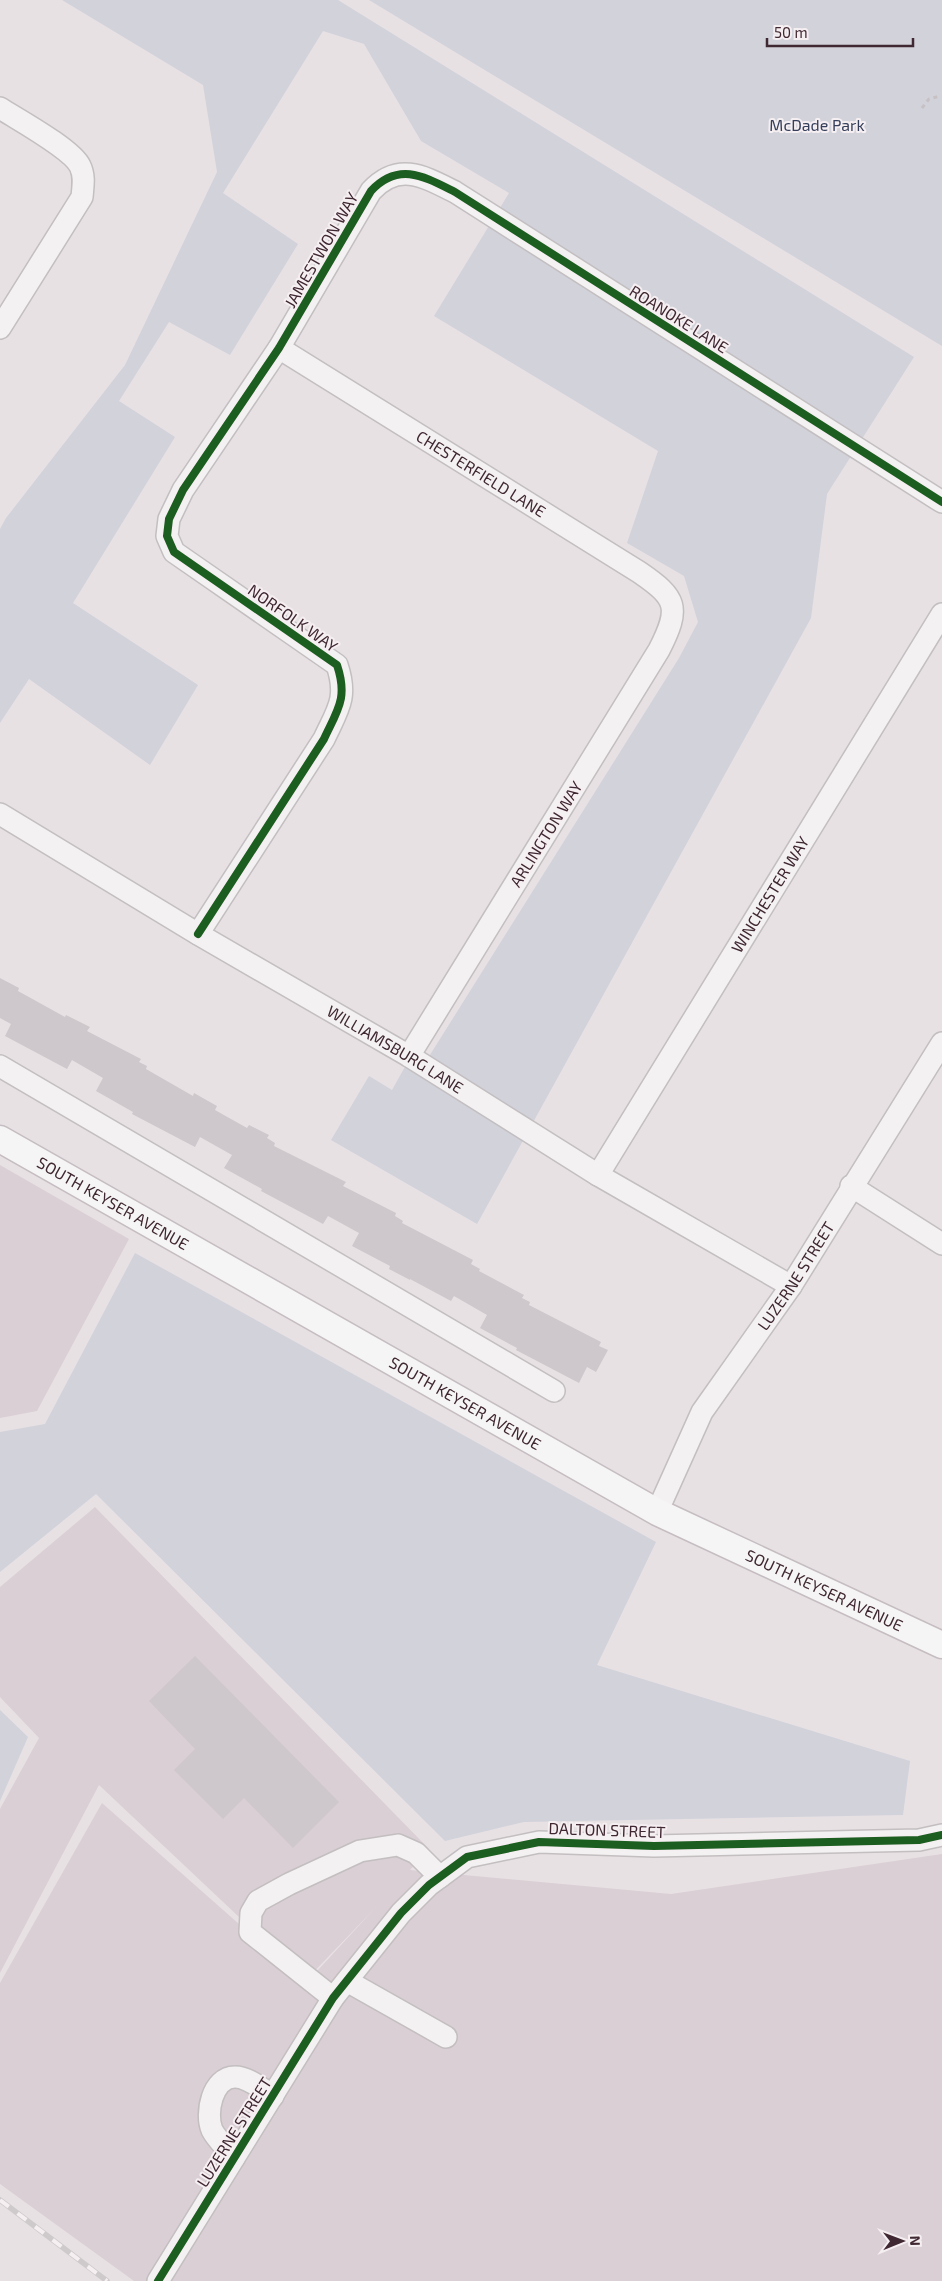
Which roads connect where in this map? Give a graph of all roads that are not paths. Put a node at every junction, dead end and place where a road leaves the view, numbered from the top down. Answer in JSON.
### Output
{"nodes":[{"id":1,"x":0,"y":108,"type":"edge"},
{"id":2,"x":396,"y":174,"type":"joint"},
{"id":3,"x":0,"y":328,"type":"edge"},
{"id":4,"x":279,"y":348,"type":"junction"},
{"id":5,"x":942,"y":502,"type":"edge"},
{"id":6,"x":674,"y":607,"type":"joint"},
{"id":7,"x":942,"y":614,"type":"edge"},
{"id":8,"x":0,"y":814,"type":"edge"},
{"id":9,"x":198,"y":934,"type":"junction"},
{"id":10,"x":942,"y":1043,"type":"edge"},
{"id":11,"x":410,"y":1056,"type":"junction"},
{"id":12,"x":0,"y":1066,"type":"edge"},
{"id":13,"x":0,"y":1139,"type":"edge"},
{"id":14,"x":598,"y":1174,"type":"junction"},
{"id":15,"x":851,"y":1186,"type":"junction"},
{"id":16,"x":942,"y":1244,"type":"edge"},
{"id":17,"x":791,"y":1286,"type":"junction"},
{"id":18,"x":554,"y":1391,"type":"dead end"},
{"id":19,"x":657,"y":1512,"type":"junction"},
{"id":20,"x":942,"y":1645,"type":"edge"},
{"id":21,"x":942,"y":1834,"type":"edge"},
{"id":22,"x":440,"y":1877,"type":"junction"},
{"id":23,"x":347,"y":1981,"type":"junction"},
{"id":24,"x":333,"y":1998,"type":"junction"},
{"id":25,"x":446,"y":2037,"type":"dead end"},
{"id":26,"x":273,"y":2096,"type":"junction"},
{"id":27,"x":234,"y":2158,"type":"junction"},
{"id":28,"x":158,"y":2281,"type":"edge"}],
"edges":[{"from":1,"to":3,"type":"street"},
{"from":2,"to":4,"type":"street","name":"JAMESTWON WAY"},
{"from":2,"to":5,"type":"street","name":"ROANOKE LANE"},
{"from":4,"to":6,"type":"street","name":"CHESTERFIELD LANE"},
{"from":4,"to":9,"type":"street","name":"NORFOLK WAY"},
{"from":6,"to":11,"type":"street","name":"ARLINGTON WAY"},
{"from":7,"to":14,"type":"street","name":"WINCHESTER WAY"},
{"from":8,"to":9,"type":"street","name":"WILLIAMSBURG LANE"},
{"from":9,"to":11,"type":"street","name":"WILLIAMSBURG LANE"},
{"from":10,"to":15,"type":"street","name":"LUZERNE STREET"},
{"from":11,"to":14,"type":"street","name":"WILLIAMSBURG LANE"},
{"from":12,"to":18,"type":"street"},
{"from":13,"to":19,"type":"main road","name":"SOUTH KEYSER AVENUE"},
{"from":14,"to":17,"type":"street","name":"WILLIAMSBURG LANE"},
{"from":15,"to":16,"type":"street"},
{"from":15,"to":17,"type":"street","name":"LUZERNE STREET"},
{"from":17,"to":19,"type":"street","name":"LUZERNE STREET"},
{"from":19,"to":20,"type":"main road","name":"SOUTH KEYSER AVENUE"},
{"from":21,"to":22,"type":"street","name":"DALTON STREET"},
{"from":22,"to":23,"type":"street","name":"DALTON STREET"},
{"from":22,"to":24,"type":"street"},
{"from":23,"to":24,"type":"street","name":"DALTON STREET"},
{"from":23,"to":25,"type":"street"},
{"from":24,"to":26,"type":"street","name":"LUZERNE STREET"},
{"from":26,"to":27,"type":"street","name":"LUZERNE STREET"},
{"from":26,"to":27,"type":"street"},
{"from":27,"to":28,"type":"street","name":"LUZERNE STREET"}]}
